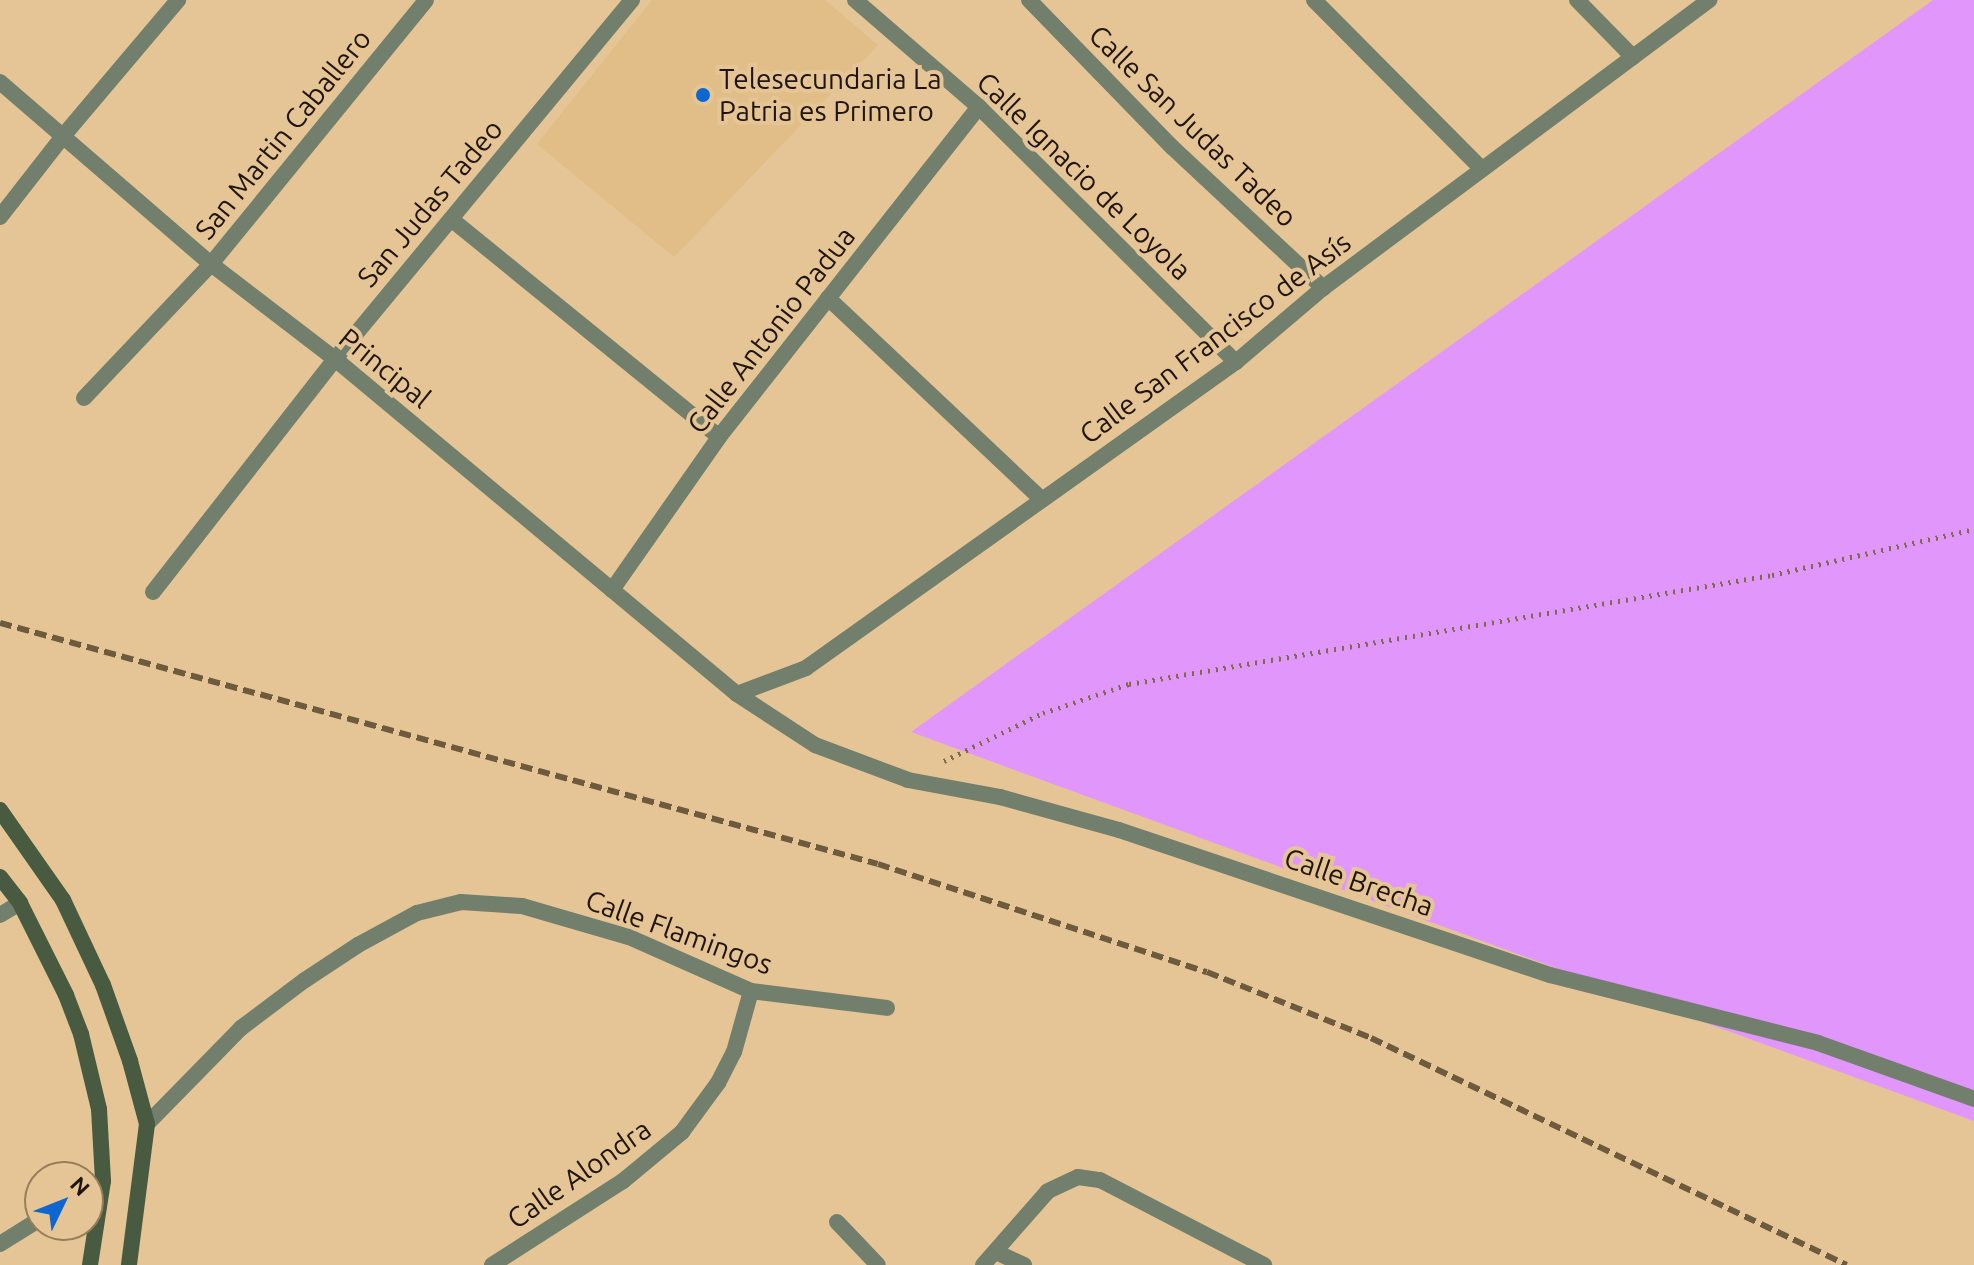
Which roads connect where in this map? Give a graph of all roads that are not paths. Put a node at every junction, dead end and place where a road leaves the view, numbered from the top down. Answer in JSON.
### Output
{"nodes":[{"id":1,"x":178,"y":0,"type":"edge"},
{"id":2,"x":426,"y":0,"type":"edge"},
{"id":3,"x":632,"y":0,"type":"edge"},
{"id":4,"x":855,"y":0,"type":"edge"},
{"id":5,"x":1029,"y":0,"type":"edge"},
{"id":6,"x":1314,"y":0,"type":"edge"},
{"id":7,"x":1577,"y":0,"type":"edge"},
{"id":8,"x":1710,"y":0,"type":"edge"},
{"id":9,"x":1633,"y":57,"type":"junction"},
{"id":10,"x":0,"y":82,"type":"edge"},
{"id":11,"x":979,"y":107,"type":"junction"},
{"id":12,"x":64,"y":135,"type":"junction"},
{"id":13,"x":1482,"y":169,"type":"junction"},
{"id":14,"x":0,"y":217,"type":"edge"},
{"id":15,"x":451,"y":219,"type":"junction"},
{"id":16,"x":211,"y":264,"type":"junction"},
{"id":17,"x":1323,"y":288,"type":"junction"},
{"id":18,"x":828,"y":298,"type":"junction"},
{"id":19,"x":335,"y":359,"type":"junction"},
{"id":20,"x":1236,"y":362,"type":"junction"},
{"id":21,"x":84,"y":398,"type":"dead end"},
{"id":22,"x":719,"y":437,"type":"junction"},
{"id":23,"x":1042,"y":500,"type":"junction"},
{"id":24,"x":612,"y":590,"type":"junction"},
{"id":25,"x":153,"y":592,"type":"dead end"},
{"id":26,"x":737,"y":694,"type":"junction"},
{"id":27,"x":0,"y":810,"type":"edge"},
{"id":28,"x":0,"y":877,"type":"edge"},
{"id":29,"x":20,"y":903,"type":"junction"},
{"id":30,"x":0,"y":915,"type":"edge"},
{"id":31,"x":751,"y":991,"type":"junction"},
{"id":32,"x":887,"y":1008,"type":"dead end"},
{"id":33,"x":1974,"y":1099,"type":"edge"},
{"id":34,"x":147,"y":1124,"type":"junction"},
{"id":35,"x":96,"y":1161,"type":"edge"},
{"id":36,"x":837,"y":1222,"type":"dead end"},
{"id":37,"x":24,"y":1229,"type":"edge"},
{"id":38,"x":92,"y":1241,"type":"edge"},
{"id":39,"x":0,"y":1244,"type":"edge"},
{"id":40,"x":996,"y":1252,"type":"junction"},
{"id":41,"x":90,"y":1265,"type":"edge"},
{"id":42,"x":129,"y":1265,"type":"edge"},
{"id":43,"x":492,"y":1265,"type":"edge"},
{"id":44,"x":878,"y":1265,"type":"edge"},
{"id":45,"x":983,"y":1265,"type":"edge"},
{"id":46,"x":1024,"y":1265,"type":"edge"},
{"id":47,"x":1264,"y":1265,"type":"edge"}],
"edges":[{"from":1,"to":12,"type":"street"},
{"from":2,"to":16,"type":"street","name":"San Martin Caballero"},
{"from":3,"to":15,"type":"street","name":"San Judas Tadeo"},
{"from":4,"to":11,"type":"street","name":"Calle Ignacio de Loyola"},
{"from":5,"to":17,"type":"street","name":"Calle San Judas Tadeo"},
{"from":6,"to":13,"type":"street"},
{"from":7,"to":9,"type":"street"},
{"from":8,"to":9,"type":"street","name":"Calle San Francisco de Asís"},
{"from":9,"to":13,"type":"street","name":"Calle San Francisco de Asís"},
{"from":10,"to":12,"type":"street","name":"Principal"},
{"from":11,"to":18,"type":"street","name":"Calle Antonio Padua"},
{"from":11,"to":20,"type":"street","name":"Calle Ignacio de Loyola"},
{"from":12,"to":14,"type":"street"},
{"from":12,"to":16,"type":"street","name":"Principal"},
{"from":13,"to":17,"type":"street","name":"Calle San Francisco de Asís"},
{"from":15,"to":19,"type":"street","name":"San Judas Tadeo"},
{"from":15,"to":22,"type":"street"},
{"from":16,"to":19,"type":"street","name":"Principal"},
{"from":16,"to":21,"type":"street"},
{"from":17,"to":20,"type":"street","name":"Calle San Francisco de Asís"},
{"from":18,"to":22,"type":"street","name":"Calle Antonio Padua"},
{"from":18,"to":23,"type":"street"},
{"from":19,"to":24,"type":"street","name":"Principal"},
{"from":19,"to":25,"type":"street","name":"San Judas Tadeo"},
{"from":20,"to":23,"type":"street","name":"Calle San Francisco de Asís"},
{"from":22,"to":24,"type":"street","name":"Calle Antonio Padua"},
{"from":23,"to":26,"type":"street","name":"Calle San Francisco de Asís"},
{"from":24,"to":26,"type":"street","name":"Principal"},
{"from":26,"to":33,"type":"street","name":"Calle Brecha"},
{"from":27,"to":34,"type":"street"},
{"from":28,"to":29,"type":"street"},
{"from":29,"to":30,"type":"street"},
{"from":29,"to":35,"type":"street"},
{"from":31,"to":32,"type":"street","name":"Calle Flamingos"},
{"from":31,"to":34,"type":"street","name":"Calle Flamingos"},
{"from":31,"to":43,"type":"street","name":"Calle Alondra"},
{"from":34,"to":42,"type":"street"},
{"from":36,"to":44,"type":"street"},
{"from":37,"to":39,"type":"street"},
{"from":38,"to":41,"type":"street"},
{"from":40,"to":45,"type":"street"},
{"from":40,"to":46,"type":"street"},
{"from":40,"to":47,"type":"street"}]}
